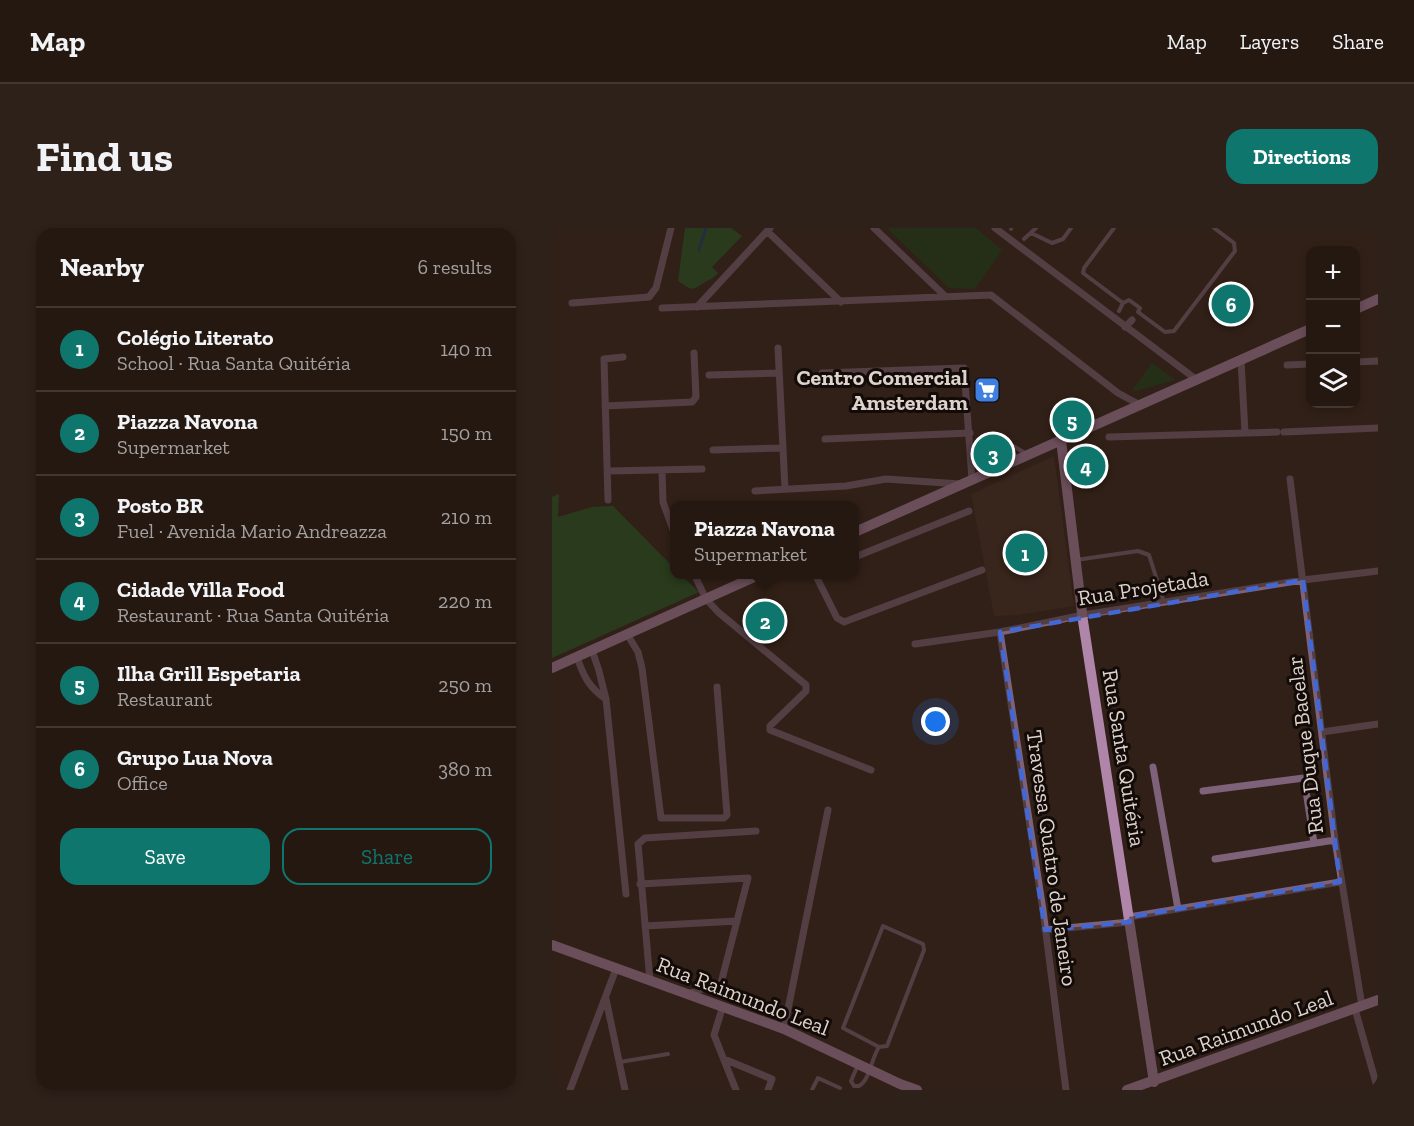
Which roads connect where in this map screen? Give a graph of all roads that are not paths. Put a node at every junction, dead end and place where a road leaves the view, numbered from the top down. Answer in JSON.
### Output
{"nodes":[{"id":1,"x":671,"y":228,"type":"edge"},
{"id":2,"x":874,"y":228,"type":"edge"},
{"id":3,"x":995,"y":228,"type":"edge"},
{"id":4,"x":1011,"y":228,"type":"edge"},
{"id":5,"x":1036,"y":228,"type":"edge"},
{"id":6,"x":1071,"y":228,"type":"edge"},
{"id":7,"x":1114,"y":228,"type":"edge"},
{"id":8,"x":1214,"y":228,"type":"edge"},
{"id":9,"x":769,"y":230,"type":"edge"},
{"id":10,"x":1031,"y":233,"type":"junction"},
{"id":11,"x":1006,"y":236,"type":"junction"},
{"id":12,"x":1024,"y":239,"type":"joint"},
{"id":13,"x":1018,"y":246,"type":"junction"},
{"id":14,"x":945,"y":296,"type":"junction"},
{"id":15,"x":1378,"y":298,"type":"edge"},
{"id":16,"x":842,"y":302,"type":"junction"},
{"id":17,"x":572,"y":303,"type":"dead end"},
{"id":18,"x":1123,"y":303,"type":"junction"},
{"id":19,"x":697,"y":307,"type":"junction"},
{"id":20,"x":1360,"y":307,"type":"edge"},
{"id":21,"x":662,"y":308,"type":"dead end"},
{"id":22,"x":1119,"y":311,"type":"joint"},
{"id":23,"x":1138,"y":312,"type":"junction"},
{"id":24,"x":1114,"y":319,"type":"junction"},
{"id":25,"x":1132,"y":320,"type":"joint"},
{"id":26,"x":1125,"y":327,"type":"junction"},
{"id":27,"x":1306,"y":331,"type":"edge"},
{"id":28,"x":778,"y":348,"type":"dead end"},
{"id":29,"x":694,"y":353,"type":"dead end"},
{"id":30,"x":623,"y":357,"type":"dead end"},
{"id":31,"x":1241,"y":360,"type":"junction"},
{"id":32,"x":1378,"y":361,"type":"edge"},
{"id":33,"x":1360,"y":362,"type":"edge"},
{"id":34,"x":1306,"y":364,"type":"edge"},
{"id":35,"x":1287,"y":365,"type":"dead end"},
{"id":36,"x":779,"y":373,"type":"junction"},
{"id":37,"x":822,"y":373,"type":"dead end"},
{"id":38,"x":709,"y":375,"type":"dead end"},
{"id":39,"x":1197,"y":380,"type":"junction"},
{"id":40,"x":1140,"y":405,"type":"junction"},
{"id":41,"x":605,"y":406,"type":"junction"},
{"id":42,"x":1378,"y":428,"type":"edge"},
{"id":43,"x":970,"y":433,"type":"junction"},
{"id":44,"x":1245,"y":433,"type":"junction"},
{"id":45,"x":1109,"y":437,"type":"dead end"},
{"id":46,"x":825,"y":439,"type":"dead end"},
{"id":47,"x":1061,"y":440,"type":"junction"},
{"id":48,"x":783,"y":448,"type":"junction"},
{"id":49,"x":713,"y":450,"type":"dead end"},
{"id":50,"x":1028,"y":455,"type":"junction"},
{"id":51,"x":702,"y":469,"type":"dead end"},
{"id":52,"x":662,"y":470,"type":"junction"},
{"id":53,"x":608,"y":471,"type":"junction"},
{"id":54,"x":988,"y":473,"type":"junction"},
{"id":55,"x":1290,"y":479,"type":"dead end"},
{"id":56,"x":968,"y":482,"type":"junction"},
{"id":57,"x":785,"y":489,"type":"junction"},
{"id":58,"x":755,"y":491,"type":"dead end"},
{"id":59,"x":608,"y":500,"type":"dead end"},
{"id":60,"x":969,"y":511,"type":"dead end"},
{"id":61,"x":670,"y":521,"type":"edge"},
{"id":62,"x":859,"y":530,"type":"edge"},
{"id":63,"x":859,"y":555,"type":"edge"},
{"id":64,"x":1076,"y":560,"type":"junction"},
{"id":65,"x":982,"y":570,"type":"dead end"},
{"id":66,"x":1378,"y":570,"type":"edge"},
{"id":67,"x":696,"y":579,"type":"edge"},
{"id":68,"x":750,"y":579,"type":"edge"},
{"id":69,"x":818,"y":579,"type":"edge"},
{"id":70,"x":1303,"y":580,"type":"junction"},
{"id":71,"x":706,"y":599,"type":"junction"},
{"id":72,"x":1164,"y":602,"type":"junction"},
{"id":73,"x":1083,"y":615,"type":"junction"},
{"id":74,"x":1000,"y":632,"type":"junction"},
{"id":75,"x":627,"y":634,"type":"junction"},
{"id":76,"x":915,"y":644,"type":"dead end"},
{"id":77,"x":592,"y":650,"type":"junction"},
{"id":78,"x":577,"y":657,"type":"junction"},
{"id":79,"x":552,"y":668,"type":"edge"},
{"id":80,"x":717,"y":687,"type":"dead end"},
{"id":81,"x":606,"y":699,"type":"junction"},
{"id":82,"x":1378,"y":724,"type":"edge"},
{"id":83,"x":1322,"y":732,"type":"junction"},
{"id":84,"x":1153,"y":767,"type":"dead end"},
{"id":85,"x":871,"y":770,"type":"dead end"},
{"id":86,"x":1203,"y":790,"type":"dead end"},
{"id":87,"x":828,"y":810,"type":"dead end"},
{"id":88,"x":756,"y":831,"type":"dead end"},
{"id":89,"x":1335,"y":840,"type":"junction"},
{"id":90,"x":1314,"y":843,"type":"junction"},
{"id":91,"x":1215,"y":859,"type":"dead end"},
{"id":92,"x":1341,"y":882,"type":"junction"},
{"id":93,"x":640,"y":884,"type":"junction"},
{"id":94,"x":626,"y":894,"type":"dead end"},
{"id":95,"x":1178,"y":909,"type":"junction"},
{"id":96,"x":1129,"y":920,"type":"junction"},
{"id":97,"x":737,"y":921,"type":"junction"},
{"id":98,"x":645,"y":926,"type":"junction"},
{"id":99,"x":1045,"y":930,"type":"junction"},
{"id":100,"x":552,"y":945,"type":"edge"},
{"id":101,"x":616,"y":969,"type":"junction"},
{"id":102,"x":650,"y":981,"type":"junction"},
{"id":103,"x":687,"y":994,"type":"junction"},
{"id":104,"x":606,"y":998,"type":"junction"},
{"id":105,"x":1378,"y":1000,"type":"edge"},
{"id":106,"x":723,"y":1006,"type":"junction"},
{"id":107,"x":1358,"y":1007,"type":"junction"},
{"id":108,"x":784,"y":1029,"type":"junction"},
{"id":109,"x":879,"y":1047,"type":"junction"},
{"id":110,"x":668,"y":1054,"type":"dead end"},
{"id":111,"x":724,"y":1059,"type":"junction"},
{"id":112,"x":620,"y":1062,"type":"junction"},
{"id":113,"x":864,"y":1066,"type":"junction"},
{"id":114,"x":1150,"y":1085,"type":"edge"},
{"id":115,"x":900,"y":1087,"type":"edge"},
{"id":116,"x":840,"y":1088,"type":"dead end"},
{"id":117,"x":853,"y":1088,"type":"edge"},
{"id":118,"x":570,"y":1090,"type":"edge"},
{"id":119,"x":625,"y":1090,"type":"edge"},
{"id":120,"x":736,"y":1090,"type":"edge"},
{"id":121,"x":768,"y":1090,"type":"edge"},
{"id":122,"x":812,"y":1090,"type":"edge"},
{"id":123,"x":916,"y":1090,"type":"edge"},
{"id":124,"x":1066,"y":1090,"type":"edge"},
{"id":125,"x":1127,"y":1090,"type":"edge"},
{"id":126,"x":1378,"y":1090,"type":"edge"}],
"edges":[{"from":1,"to":17,"type":"street"},
{"from":2,"to":14,"type":"street"},
{"from":3,"to":11,"type":"street"},
{"from":4,"to":11,"type":"street"},
{"from":5,"to":10,"type":"lane"},
{"from":6,"to":10,"type":"lane"},
{"from":7,"to":18,"type":"lane"},
{"from":8,"to":23,"type":"lane"},
{"from":9,"to":16,"type":"street"},
{"from":9,"to":19,"type":"street"},
{"from":10,"to":12,"type":"lane"},
{"from":11,"to":13,"type":"street"},
{"from":12,"to":13,"type":"street"},
{"from":13,"to":24,"type":"street"},
{"from":14,"to":16,"type":"street"},
{"from":14,"to":40,"type":"street"},
{"from":15,"to":20,"type":"street"},
{"from":16,"to":19,"type":"street"},
{"from":18,"to":22,"type":"lane"},
{"from":18,"to":23,"type":"lane"},
{"from":19,"to":21,"type":"street"},
{"from":22,"to":24,"type":"street"},
{"from":23,"to":25,"type":"lane"},
{"from":24,"to":26,"type":"street"},
{"from":25,"to":26,"type":"street"},
{"from":26,"to":39,"type":"street"},
{"from":27,"to":31,"type":"street"},
{"from":28,"to":36,"type":"street"},
{"from":29,"to":41,"type":"street"},
{"from":30,"to":41,"type":"street"},
{"from":31,"to":39,"type":"street"},
{"from":31,"to":44,"type":"street"},
{"from":32,"to":33,"type":"street"},
{"from":34,"to":35,"type":"street"},
{"from":36,"to":38,"type":"street"},
{"from":36,"to":48,"type":"street"},
{"from":37,"to":43,"type":"street"},
{"from":39,"to":40,"type":"street"},
{"from":40,"to":47,"type":"street"},
{"from":41,"to":53,"type":"street"},
{"from":42,"to":44,"type":"street"},
{"from":43,"to":46,"type":"street"},
{"from":43,"to":56,"type":"street"},
{"from":44,"to":45,"type":"street"},
{"from":47,"to":50,"type":"street"},
{"from":47,"to":64,"type":"street","name":"Rua Santa Quitéria"},
{"from":48,"to":49,"type":"street"},
{"from":48,"to":57,"type":"street"},
{"from":50,"to":54,"type":"street"},
{"from":50,"to":54,"type":"lane"},
{"from":51,"to":52,"type":"street"},
{"from":52,"to":53,"type":"street"},
{"from":52,"to":61,"type":"street"},
{"from":53,"to":59,"type":"street"},
{"from":54,"to":56,"type":"street"},
{"from":55,"to":70,"type":"street","name":"Rua Duque Bacelar"},
{"from":56,"to":57,"type":"street"},
{"from":56,"to":62,"type":"street"},
{"from":57,"to":58,"type":"street"},
{"from":60,"to":63,"type":"street"},
{"from":64,"to":72,"type":"lane"},
{"from":64,"to":73,"type":"street","name":"Rua Santa Quitéria"},
{"from":65,"to":69,"type":"street"},
{"from":66,"to":70,"type":"street","name":"Rua Projetada"},
{"from":67,"to":71,"type":"street"},
{"from":68,"to":71,"type":"street"},
{"from":70,"to":72,"type":"street","name":"Rua Projetada"},
{"from":70,"to":83,"type":"street","name":"Rua Duque Bacelar"},
{"from":71,"to":75,"type":"street"},
{"from":71,"to":85,"type":"street"},
{"from":72,"to":73,"type":"street","name":"Rua Projetada"},
{"from":73,"to":74,"type":"street","name":"Rua Projetada"},
{"from":73,"to":96,"type":"street","name":"Rua Santa Quitéria"},
{"from":74,"to":76,"type":"street","name":"Rua Projetada"},
{"from":74,"to":99,"type":"street","name":"Travessa Quatro de Janeiro"},
{"from":75,"to":77,"type":"street"},
{"from":75,"to":80,"type":"street"},
{"from":77,"to":78,"type":"street"},
{"from":77,"to":81,"type":"street"},
{"from":78,"to":79,"type":"street"},
{"from":78,"to":81,"type":"street"},
{"from":81,"to":94,"type":"street"},
{"from":82,"to":83,"type":"street"},
{"from":83,"to":89,"type":"street","name":"Rua Duque Bacelar"},
{"from":84,"to":95,"type":"street"},
{"from":86,"to":90,"type":"street"},
{"from":87,"to":108,"type":"street"},
{"from":88,"to":93,"type":"street"},
{"from":89,"to":90,"type":"street"},
{"from":89,"to":92,"type":"street","name":"Rua Duque Bacelar"},
{"from":90,"to":91,"type":"street"},
{"from":92,"to":95,"type":"street"},
{"from":92,"to":107,"type":"street","name":"Rua Duque Bacelar"},
{"from":93,"to":97,"type":"street"},
{"from":93,"to":98,"type":"street"},
{"from":95,"to":96,"type":"street"},
{"from":96,"to":99,"type":"street"},
{"from":96,"to":114,"type":"street","name":"Rua Santa Quitéria"},
{"from":97,"to":98,"type":"street"},
{"from":97,"to":103,"type":"street"},
{"from":98,"to":102,"type":"street"},
{"from":99,"to":124,"type":"street","name":"Travessa Quatro de Janeiro"},
{"from":100,"to":101,"type":"street","name":"Rua Raimundo Leal"},
{"from":101,"to":102,"type":"street","name":"Rua Raimundo Leal"},
{"from":101,"to":104,"type":"street"},
{"from":102,"to":103,"type":"street","name":"Rua Raimundo Leal"},
{"from":103,"to":106,"type":"street","name":"Rua Raimundo Leal"},
{"from":104,"to":112,"type":"street"},
{"from":104,"to":118,"type":"street"},
{"from":105,"to":107,"type":"street","name":"Rua Raimundo Leal"},
{"from":106,"to":108,"type":"street","name":"Rua Raimundo Leal"},
{"from":106,"to":111,"type":"street"},
{"from":107,"to":114,"type":"street","name":"Rua Raimundo Leal"},
{"from":107,"to":126,"type":"street","name":"Rua Duque Bacelar"},
{"from":108,"to":113,"type":"street","name":"Rua Raimundo Leal"},
{"from":109,"to":109,"type":"lane"},
{"from":109,"to":113,"type":"lane"},
{"from":110,"to":112,"type":"lane"},
{"from":111,"to":120,"type":"street"},
{"from":111,"to":121,"type":"street"},
{"from":112,"to":119,"type":"street"},
{"from":113,"to":115,"type":"street","name":"Rua Raimundo Leal"},
{"from":113,"to":117,"type":"lane"},
{"from":113,"to":117,"type":"lane"},
{"from":114,"to":125,"type":"street","name":"Rua Raimundo Leal"},
{"from":115,"to":123,"type":"street","name":"Rua Raimundo Leal"},
{"from":116,"to":122,"type":"lane"}]}
